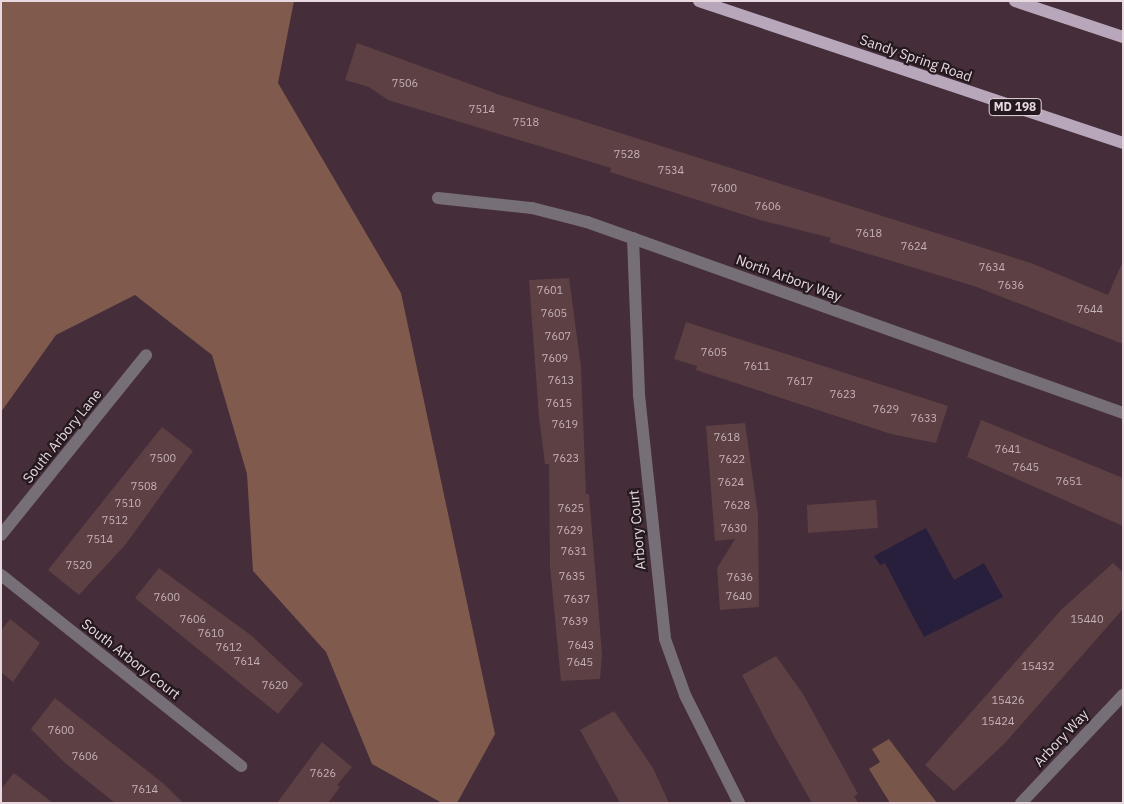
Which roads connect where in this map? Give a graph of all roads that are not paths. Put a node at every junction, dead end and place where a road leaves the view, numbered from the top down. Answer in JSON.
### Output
{"nodes":[{"id":1,"x":699,"y":1,"type":"edge"},
{"id":2,"x":1014,"y":1,"type":"edge"},
{"id":3,"x":1123,"y":37,"type":"edge"},
{"id":4,"x":1123,"y":143,"type":"edge"},
{"id":5,"x":438,"y":198,"type":"dead end"},
{"id":6,"x":633,"y":238,"type":"junction"},
{"id":7,"x":146,"y":355,"type":"dead end"},
{"id":8,"x":1123,"y":414,"type":"edge"},
{"id":9,"x":1,"y":536,"type":"edge"},
{"id":10,"x":1,"y":575,"type":"edge"},
{"id":11,"x":1123,"y":694,"type":"edge"},
{"id":12,"x":242,"y":766,"type":"dead end"},
{"id":13,"x":739,"y":803,"type":"edge"},
{"id":14,"x":1021,"y":803,"type":"edge"}],
"edges":[{"from":1,"to":4,"type":"main road","name":"Sandy Spring Road","number":"MD 198"},
{"from":2,"to":3,"type":"main road"},
{"from":5,"to":6,"type":"street","name":"North Arbory Way"},
{"from":6,"to":8,"type":"street","name":"North Arbory Way"},
{"from":6,"to":13,"type":"street","name":"Arbory Court"},
{"from":7,"to":9,"type":"street","name":"South Arbory Lane"},
{"from":10,"to":12,"type":"street","name":"South Arbory Court"},
{"from":11,"to":14,"type":"street","name":"Arbory Way"}]}
